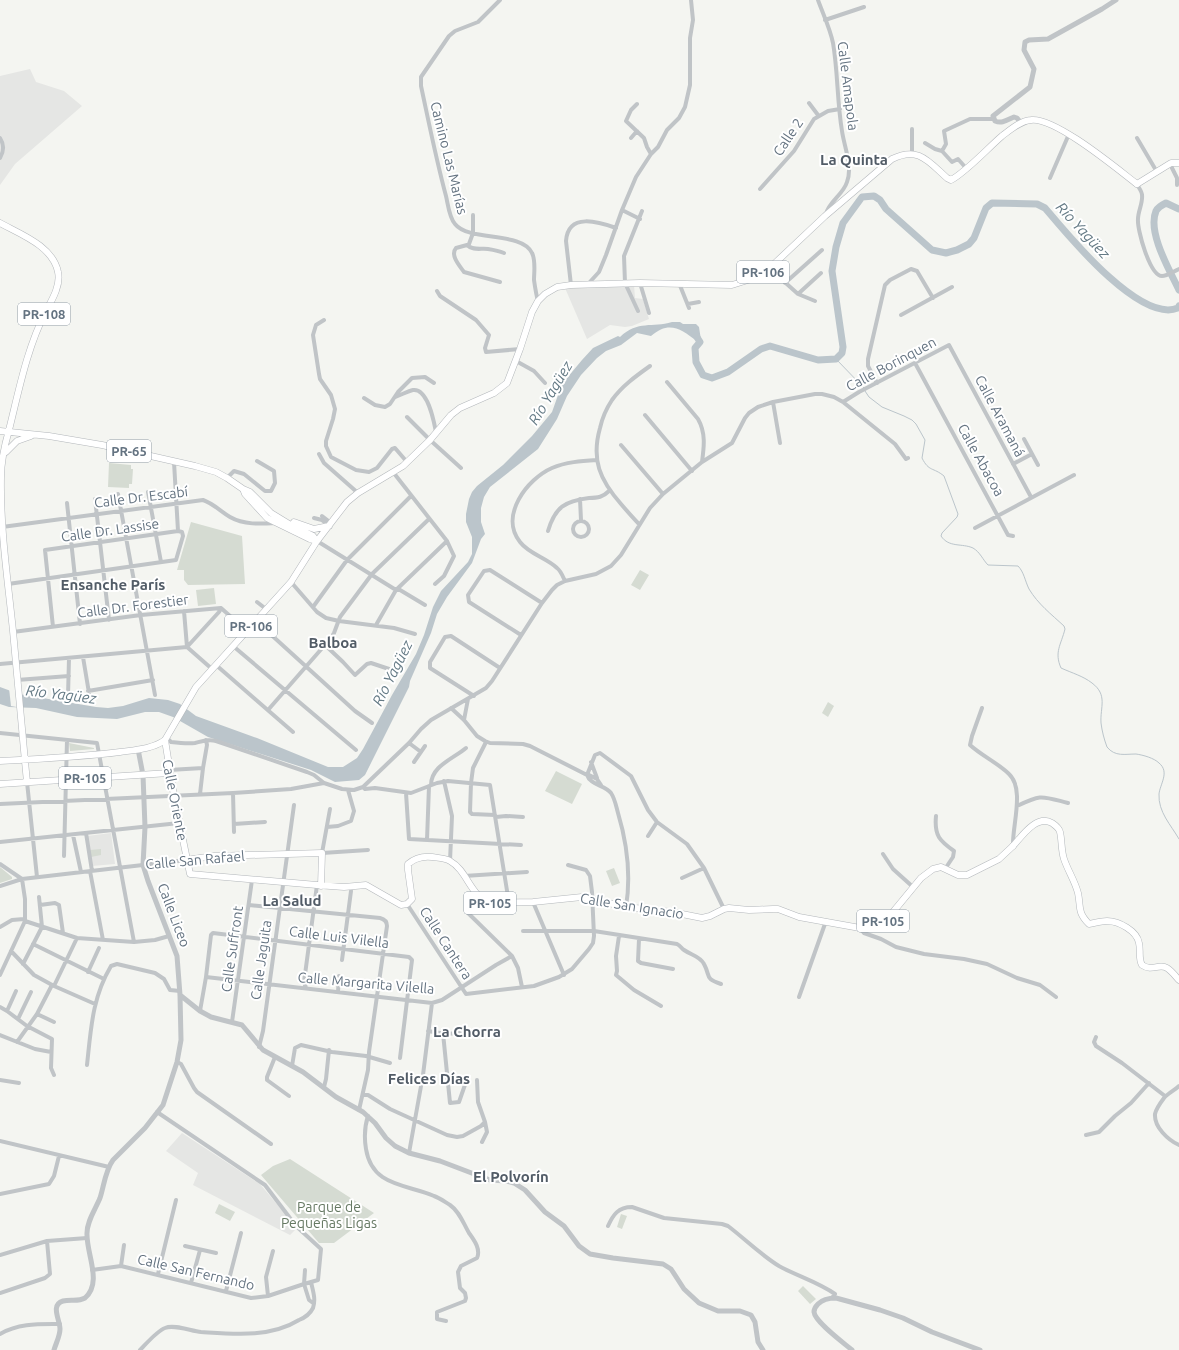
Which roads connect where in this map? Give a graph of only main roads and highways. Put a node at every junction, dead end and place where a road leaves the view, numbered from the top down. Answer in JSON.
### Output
{"nodes":[{"id":1,"x":1179,"y":163,"type":"edge"},
{"id":2,"x":0,"y":223,"type":"edge"},
{"id":3,"x":0,"y":431,"type":"edge"},
{"id":4,"x":8,"y":432,"type":"junction"},
{"id":5,"x":38,"y":435,"type":"junction"},
{"id":6,"x":5,"y":453,"type":"junction"},
{"id":7,"x":0,"y":471,"type":"edge"},
{"id":8,"x":0,"y":476,"type":"edge"},
{"id":9,"x":243,"y":489,"type":"junction"},
{"id":10,"x":284,"y":521,"type":"junction"},
{"id":11,"x":277,"y":523,"type":"junction"},
{"id":12,"x":330,"y":525,"type":"junction"},
{"id":13,"x":314,"y":540,"type":"junction"},
{"id":14,"x":312,"y":549,"type":"junction"},
{"id":15,"x":166,"y":739,"type":"junction"},
{"id":16,"x":25,"y":760,"type":"junction"},
{"id":17,"x":0,"y":761,"type":"edge"},
{"id":18,"x":169,"y":771,"type":"junction"},
{"id":19,"x":27,"y":782,"type":"junction"},
{"id":20,"x":0,"y":784,"type":"edge"},
{"id":21,"x":186,"y":860,"type":"junction"},
{"id":22,"x":319,"y":885,"type":"junction"},
{"id":23,"x":1179,"y":980,"type":"edge"}],
"edges":[{"from":1,"to":12,"type":"main road","number":"PR-106"},
{"from":2,"to":4,"type":"main road","number":"PR-108"},
{"from":3,"to":4,"type":"main road","number":"PR-65"},
{"from":4,"to":5,"type":"main road","number":"PR-65"},
{"from":4,"to":6,"type":"main road","number":"PR-108"},
{"from":5,"to":6,"type":"main road"},
{"from":5,"to":9,"type":"main road","number":"PR-65"},
{"from":6,"to":8,"type":"main road","number":"PR-108"},
{"from":7,"to":8,"type":"main road"},
{"from":8,"to":16,"type":"main road","number":"PR-108"},
{"from":9,"to":10,"type":"main road","number":"PR-65"},
{"from":9,"to":11,"type":"main road","number":"PR-65"},
{"from":10,"to":12,"type":"main road"},
{"from":10,"to":13,"type":"main road","number":"PR-65"},
{"from":11,"to":13,"type":"main road","number":"PR-65"},
{"from":11,"to":14,"type":"main road"},
{"from":12,"to":13,"type":"main road","number":"PR-106"},
{"from":13,"to":14,"type":"main road","number":"PR-106"},
{"from":14,"to":15,"type":"main road","number":"PR-106"},
{"from":15,"to":16,"type":"main road","number":"PR-105"},
{"from":15,"to":18,"type":"main road","name":"Calle Oriente"},
{"from":16,"to":17,"type":"main road","number":"PR-105"},
{"from":16,"to":19,"type":"main road","number":"PR-108"},
{"from":18,"to":19,"type":"main road","number":"PR-105"},
{"from":18,"to":21,"type":"main road","name":"Calle Oriente"},
{"from":19,"to":20,"type":"main road","number":"PR-105"},
{"from":21,"to":22,"type":"main road"},
{"from":21,"to":22,"type":"main road","name":"Calle San Rafael"},
{"from":22,"to":23,"type":"main road","name":"Calle San Ignacio","number":"PR-105"}]}
